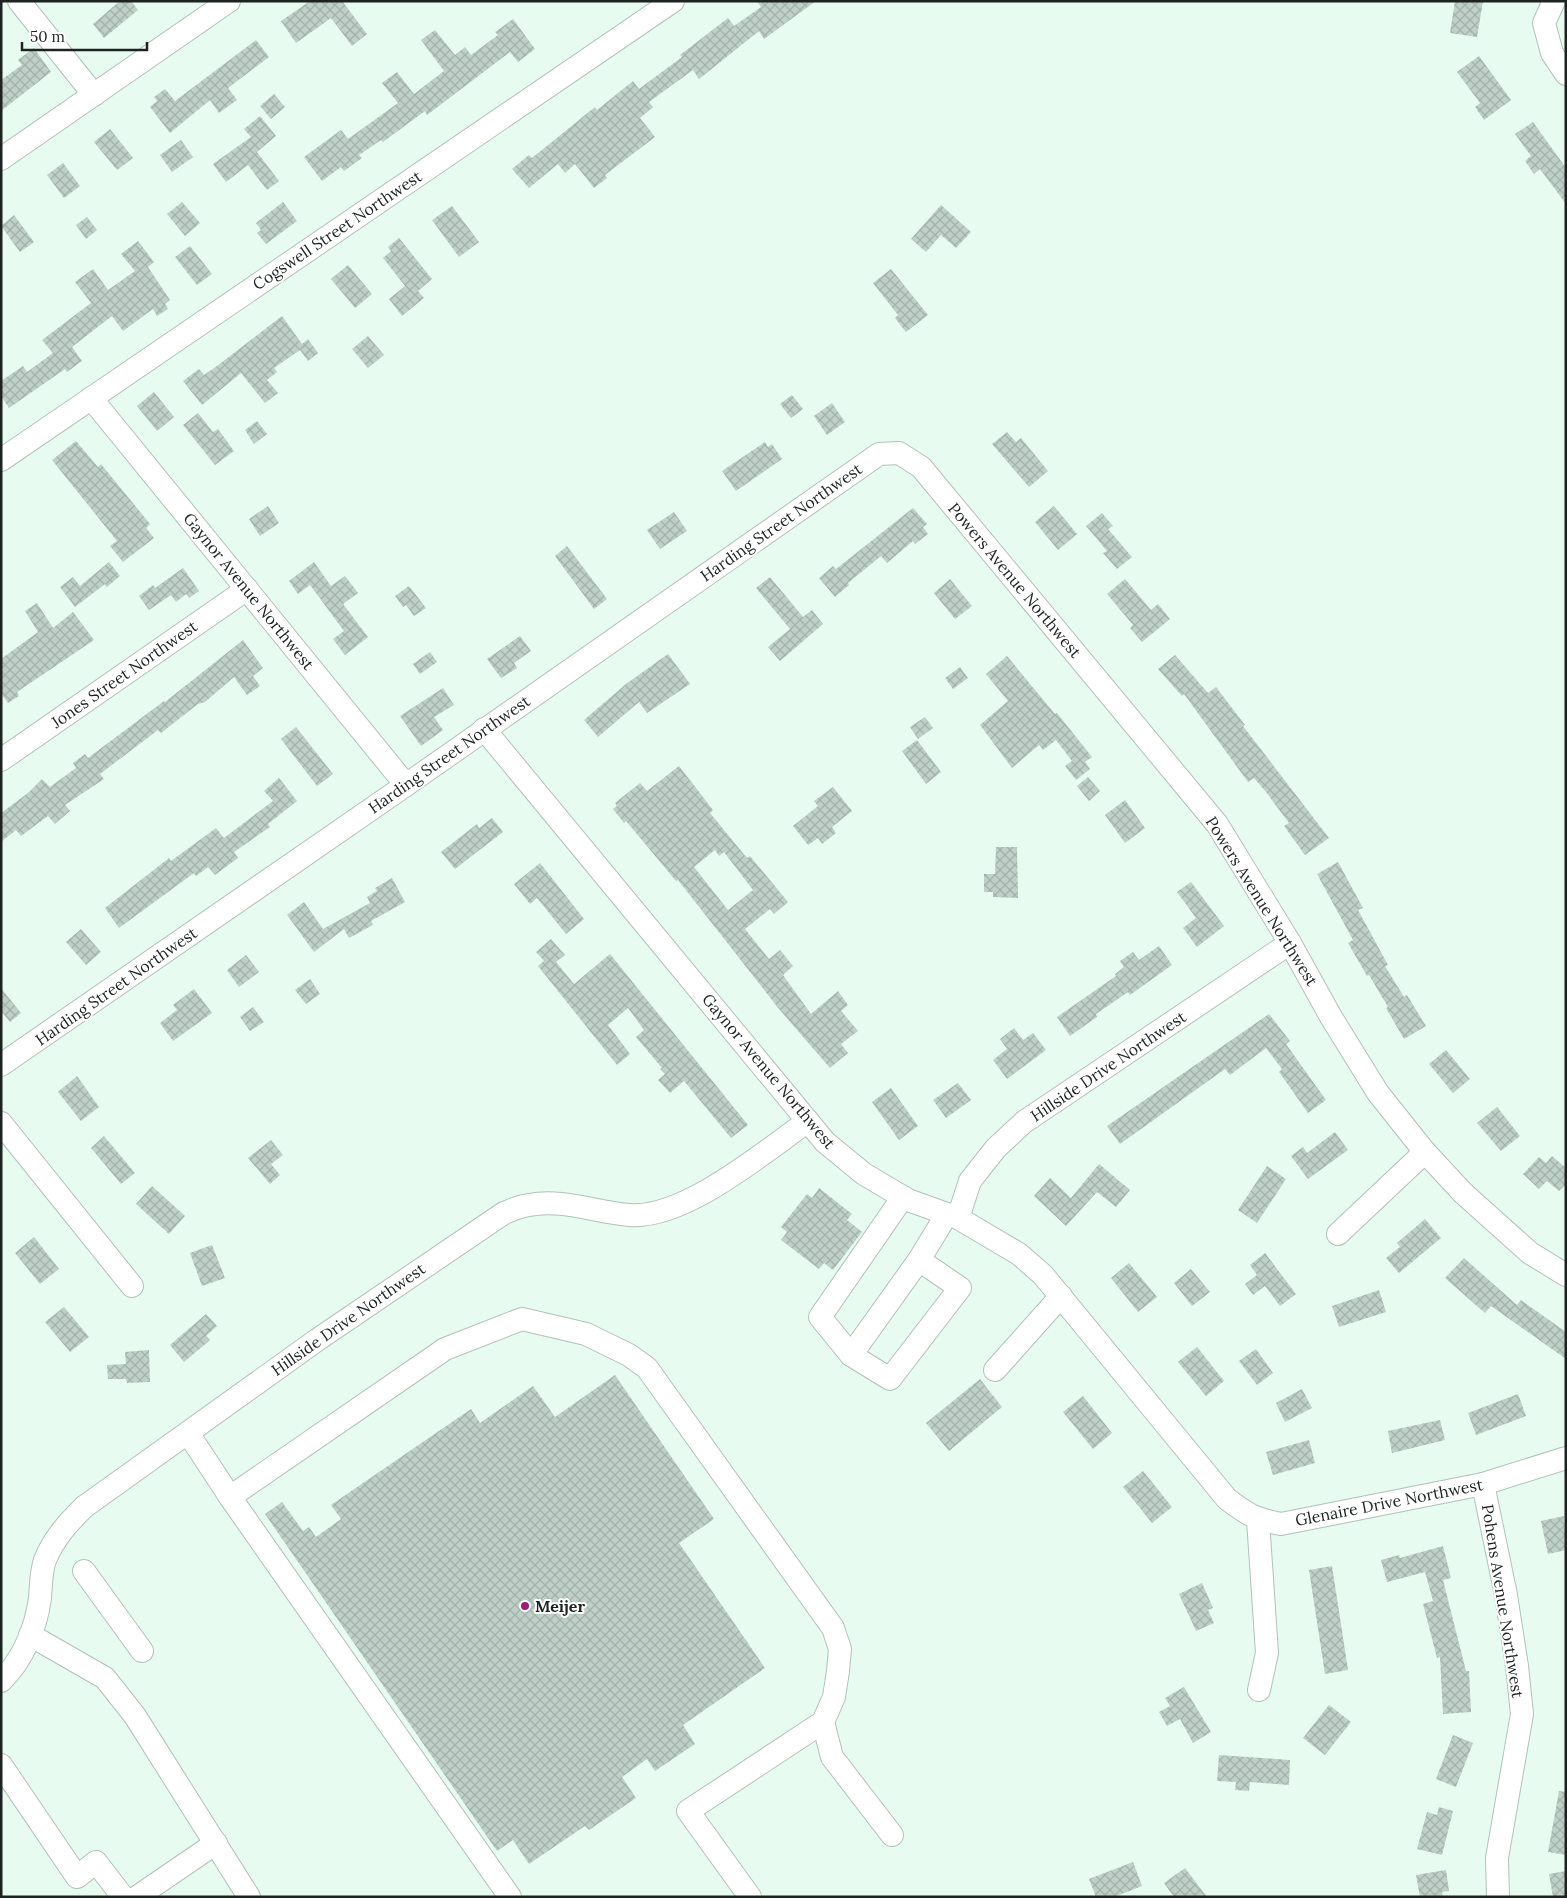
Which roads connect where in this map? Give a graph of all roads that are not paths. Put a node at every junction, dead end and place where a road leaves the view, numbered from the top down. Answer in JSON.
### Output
{"nodes":[{"id":1,"x":20,"y":1,"type":"edge"},
{"id":2,"x":229,"y":1,"type":"edge"},
{"id":3,"x":673,"y":1,"type":"edge"},
{"id":4,"x":1554,"y":1,"type":"edge"},
{"id":5,"x":1566,"y":74,"type":"edge"},
{"id":6,"x":94,"y":95,"type":"junction"},
{"id":7,"x":1,"y":159,"type":"edge"},
{"id":8,"x":91,"y":398,"type":"junction"},
{"id":9,"x":899,"y":454,"type":"joint"},
{"id":10,"x":1,"y":460,"type":"edge"},
{"id":11,"x":247,"y":588,"type":"junction"},
{"id":12,"x":484,"y":729,"type":"junction"},
{"id":13,"x":1,"y":760,"type":"edge"},
{"id":14,"x":406,"y":785,"type":"junction"},
{"id":15,"x":1290,"y":943,"type":"junction"},
{"id":16,"x":1,"y":1065,"type":"edge"},
{"id":17,"x":808,"y":1121,"type":"junction"},
{"id":18,"x":1,"y":1123,"type":"edge"},
{"id":19,"x":1425,"y":1152,"type":"junction"},
{"id":20,"x":903,"y":1198,"type":"junction"},
{"id":21,"x":952,"y":1216,"type":"junction"},
{"id":22,"x":1338,"y":1234,"type":"dead end"},
{"id":23,"x":919,"y":1260,"type":"junction"},
{"id":24,"x":1566,"y":1276,"type":"edge"},
{"id":25,"x":132,"y":1286,"type":"dead end"},
{"id":26,"x":1061,"y":1296,"type":"junction"},
{"id":27,"x":851,"y":1355,"type":"junction"},
{"id":28,"x":995,"y":1370,"type":"dead end"},
{"id":29,"x":1144,"y":1396,"type":"joint"},
{"id":30,"x":188,"y":1432,"type":"junction"},
{"id":31,"x":1566,"y":1458,"type":"edge"},
{"id":32,"x":1483,"y":1484,"type":"junction"},
{"id":33,"x":230,"y":1497,"type":"junction"},
{"id":34,"x":1258,"y":1520,"type":"junction"},
{"id":35,"x":84,"y":1571,"type":"dead end"},
{"id":36,"x":30,"y":1635,"type":"junction"},
{"id":37,"x":142,"y":1651,"type":"dead end"},
{"id":38,"x":1,"y":1681,"type":"edge"},
{"id":39,"x":1258,"y":1690,"type":"dead end"},
{"id":40,"x":824,"y":1722,"type":"junction"},
{"id":41,"x":1,"y":1765,"type":"edge"},
{"id":42,"x":892,"y":1835,"type":"dead end"},
{"id":43,"x":216,"y":1843,"type":"junction"},
{"id":44,"x":741,"y":1892,"type":"edge"},
{"id":45,"x":123,"y":1897,"type":"edge"},
{"id":46,"x":137,"y":1897,"type":"edge"},
{"id":47,"x":249,"y":1897,"type":"edge"},
{"id":48,"x":510,"y":1897,"type":"edge"},
{"id":49,"x":1498,"y":1897,"type":"edge"}],
"edges":[{"from":1,"to":6,"type":"street"},
{"from":2,"to":6,"type":"street"},
{"from":3,"to":8,"type":"street","name":"Cogswell Street Northwest"},
{"from":4,"to":5,"type":"street"},
{"from":6,"to":7,"type":"street"},
{"from":8,"to":10,"type":"street","name":"Cogswell Street Northwest"},
{"from":8,"to":11,"type":"street","name":"Gaynor Avenue Northwest"},
{"from":9,"to":12,"type":"street","name":"Harding Street Northwest"},
{"from":9,"to":15,"type":"street","name":"Powers Avenue Northwest"},
{"from":11,"to":13,"type":"street","name":"Jones Street Northwest"},
{"from":11,"to":14,"type":"street","name":"Gaynor Avenue Northwest"},
{"from":12,"to":14,"type":"street","name":"Harding Street Northwest"},
{"from":12,"to":17,"type":"street","name":"Gaynor Avenue Northwest"},
{"from":14,"to":16,"type":"street","name":"Harding Street Northwest"},
{"from":15,"to":19,"type":"street","name":"Powers Avenue Northwest"},
{"from":15,"to":21,"type":"street","name":"Hillside Drive Northwest"},
{"from":17,"to":20,"type":"street","name":"Gaynor Avenue Northwest"},
{"from":17,"to":30,"type":"street","name":"Hillside Drive Northwest"},
{"from":18,"to":25,"type":"street"},
{"from":19,"to":22,"type":"street"},
{"from":19,"to":24,"type":"street","name":"Powers Avenue Northwest"},
{"from":20,"to":21,"type":"street","name":"Gaynor Avenue Northwest"},
{"from":20,"to":27,"type":"street"},
{"from":21,"to":23,"type":"street","name":"Hillside Drive Northwest"},
{"from":21,"to":26,"type":"street","name":"Gaynor Avenue Northwest"},
{"from":23,"to":27,"type":"street","name":"Hillside Drive Northwest"},
{"from":23,"to":27,"type":"street"},
{"from":26,"to":28,"type":"street"},
{"from":26,"to":29,"type":"street","name":"Gaynor Avenue Northwest"},
{"from":29,"to":34,"type":"street","name":"Glenaire Drive Northwest"},
{"from":30,"to":33,"type":"street"},
{"from":30,"to":36,"type":"street","name":"Hillside Drive Northwest"},
{"from":31,"to":32,"type":"street","name":"Glenaire Drive Northwest"},
{"from":32,"to":34,"type":"street","name":"Glenaire Drive Northwest"},
{"from":32,"to":49,"type":"street","name":"Pohens Avenue Northwest"},
{"from":33,"to":40,"type":"street"},
{"from":33,"to":48,"type":"street"},
{"from":34,"to":39,"type":"street"},
{"from":35,"to":37,"type":"street"},
{"from":36,"to":38,"type":"street","name":"Hillside Drive Northwest"},
{"from":36,"to":43,"type":"street"},
{"from":40,"to":42,"type":"street"},
{"from":40,"to":44,"type":"street"},
{"from":41,"to":45,"type":"street"},
{"from":43,"to":46,"type":"street"},
{"from":43,"to":47,"type":"street"}]}
